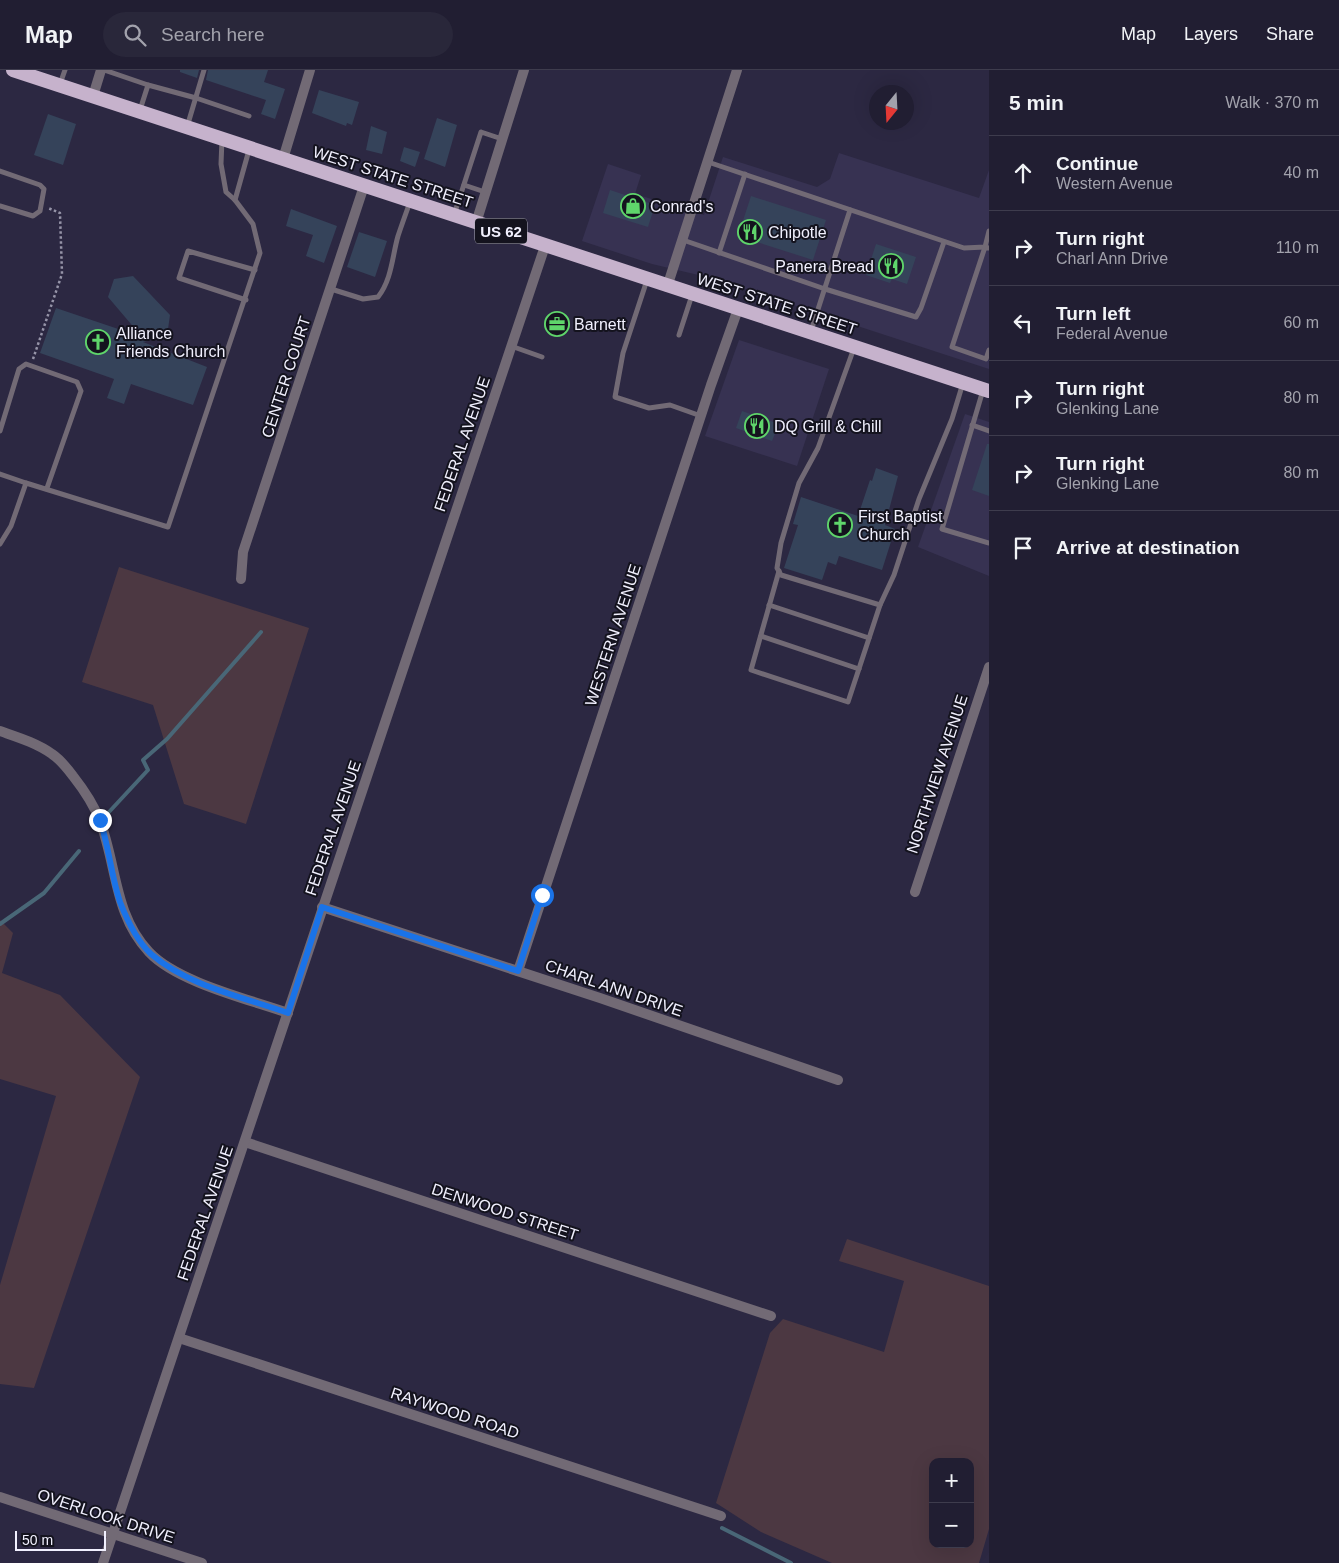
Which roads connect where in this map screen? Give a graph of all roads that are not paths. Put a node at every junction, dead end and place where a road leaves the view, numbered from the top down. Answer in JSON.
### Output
{"nodes":[{"id":1,"x":13,"y":70,"type":"edge"},
{"id":2,"x":65,"y":70,"type":"edge"},
{"id":3,"x":102,"y":70,"type":"edge"},
{"id":4,"x":204,"y":70,"type":"edge"},
{"id":5,"x":310,"y":70,"type":"edge"},
{"id":6,"x":524,"y":70,"type":"edge"},
{"id":7,"x":737,"y":70,"type":"edge"},
{"id":8,"x":60,"y":85,"type":"junction"},
{"id":9,"x":148,"y":85,"type":"junction"},
{"id":10,"x":93,"y":96,"type":"junction"},
{"id":11,"x":196,"y":98,"type":"junction"},
{"id":12,"x":140,"y":113,"type":"junction"},
{"id":13,"x":249,"y":116,"type":"dead end"},
{"id":14,"x":187,"y":127,"type":"junction"},
{"id":15,"x":222,"y":139,"type":"junction"},
{"id":16,"x":502,"y":139,"type":"junction"},
{"id":17,"x":249,"y":148,"type":"junction"},
{"id":18,"x":283,"y":159,"type":"junction"},
{"id":19,"x":708,"y":162,"type":"junction"},
{"id":20,"x":0,"y":171,"type":"edge"},
{"id":21,"x":744,"y":174,"type":"junction"},
{"id":22,"x":464,"y":185,"type":"junction"},
{"id":23,"x":364,"y":186,"type":"junction"},
{"id":24,"x":485,"y":192,"type":"junction"},
{"id":25,"x":235,"y":200,"type":"junction"},
{"id":26,"x":410,"y":201,"type":"junction"},
{"id":27,"x":0,"y":206,"type":"edge"},
{"id":28,"x":850,"y":210,"type":"junction"},
{"id":29,"x":454,"y":216,"type":"junction"},
{"id":30,"x":476,"y":223,"type":"junction"},
{"id":31,"x":989,"y":232,"type":"edge"},
{"id":32,"x":682,"y":240,"type":"junction"},
{"id":33,"x":944,"y":242,"type":"junction"},
{"id":34,"x":545,"y":246,"type":"junction"},
{"id":35,"x":987,"y":247,"type":"edge"},
{"id":36,"x":719,"y":253,"type":"junction"},
{"id":37,"x":255,"y":270,"type":"junction"},
{"id":38,"x":647,"y":280,"type":"junction"},
{"id":39,"x":667,"y":287,"type":"junction"},
{"id":40,"x":331,"y":289,"type":"junction"},
{"id":41,"x":825,"y":289,"type":"junction"},
{"id":42,"x":692,"y":295,"type":"junction"},
{"id":43,"x":246,"y":300,"type":"junction"},
{"id":44,"x":738,"y":309,"type":"junction"},
{"id":45,"x":810,"y":333,"type":"junction"},
{"id":46,"x":679,"y":335,"type":"dead end"},
{"id":47,"x":511,"y":346,"type":"junction"},
{"id":48,"x":854,"y":348,"type":"junction"},
{"id":49,"x":989,"y":350,"type":"edge"},
{"id":50,"x":542,"y":356,"type":"dead end"},
{"id":51,"x":963,"y":383,"type":"junction"},
{"id":52,"x":986,"y":390,"type":"edge"},
{"id":53,"x":701,"y":416,"type":"junction"},
{"id":54,"x":972,"y":425,"type":"junction"},
{"id":55,"x":0,"y":431,"type":"edge"},
{"id":56,"x":989,"y":431,"type":"edge"},
{"id":57,"x":0,"y":474,"type":"edge"},
{"id":58,"x":26,"y":482,"type":"junction"},
{"id":59,"x":47,"y":488,"type":"junction"},
{"id":60,"x":989,"y":543,"type":"edge"},
{"id":61,"x":0,"y":544,"type":"edge"},
{"id":62,"x":780,"y":573,"type":"junction"},
{"id":63,"x":241,"y":579,"type":"dead end"},
{"id":64,"x":769,"y":606,"type":"junction"},
{"id":65,"x":880,"y":606,"type":"junction"},
{"id":66,"x":761,"y":636,"type":"junction"},
{"id":67,"x":869,"y":638,"type":"junction"},
{"id":68,"x":989,"y":667,"type":"edge"},
{"id":69,"x":859,"y":669,"type":"junction"},
{"id":70,"x":0,"y":731,"type":"edge"},
{"id":71,"x":915,"y":892,"type":"dead end"},
{"id":72,"x":322,"y":907,"type":"junction"},
{"id":73,"x":518,"y":971,"type":"junction"},
{"id":74,"x":288,"y":1013,"type":"junction"},
{"id":75,"x":838,"y":1080,"type":"dead end"},
{"id":76,"x":245,"y":1142,"type":"junction"},
{"id":77,"x":771,"y":1316,"type":"dead end"},
{"id":78,"x":179,"y":1338,"type":"junction"},
{"id":79,"x":0,"y":1497,"type":"edge"},
{"id":80,"x":721,"y":1516,"type":"dead end"},
{"id":81,"x":114,"y":1533,"type":"junction"},
{"id":82,"x":104,"y":1563,"type":"edge"},
{"id":83,"x":202,"y":1563,"type":"edge"}],
"edges":[{"from":1,"to":8,"type":"highway","name":"WEST STATE STREET","number":"US 62"},
{"from":2,"to":8,"type":"lane"},
{"from":3,"to":9,"type":"lane"},
{"from":3,"to":10,"type":"street"},
{"from":4,"to":11,"type":"lane"},
{"from":5,"to":18,"type":"street"},
{"from":6,"to":16,"type":"street"},
{"from":7,"to":19,"type":"street"},
{"from":8,"to":10,"type":"highway","name":"WEST STATE STREET","number":"US 62"},
{"from":9,"to":11,"type":"lane"},
{"from":9,"to":12,"type":"lane"},
{"from":10,"to":12,"type":"highway","name":"WEST STATE STREET","number":"US 62"},
{"from":11,"to":13,"type":"lane"},
{"from":11,"to":14,"type":"lane"},
{"from":12,"to":14,"type":"highway","name":"WEST STATE STREET","number":"US 62"},
{"from":14,"to":15,"type":"highway","name":"WEST STATE STREET","number":"US 62"},
{"from":15,"to":17,"type":"highway","name":"WEST STATE STREET","number":"US 62"},
{"from":15,"to":25,"type":"lane"},
{"from":16,"to":22,"type":"lane"},
{"from":16,"to":24,"type":"street"},
{"from":17,"to":18,"type":"highway","name":"WEST STATE STREET","number":"US 62"},
{"from":17,"to":25,"type":"lane"},
{"from":18,"to":23,"type":"highway","name":"WEST STATE STREET","number":"US 62"},
{"from":19,"to":21,"type":"lane"},
{"from":19,"to":32,"type":"street"},
{"from":20,"to":27,"type":"lane"},
{"from":21,"to":28,"type":"lane"},
{"from":21,"to":36,"type":"lane"},
{"from":22,"to":24,"type":"lane"},
{"from":22,"to":29,"type":"lane"},
{"from":23,"to":26,"type":"highway","name":"WEST STATE STREET","number":"US 62"},
{"from":23,"to":40,"type":"street","name":"CENTER COURT"},
{"from":24,"to":30,"type":"street"},
{"from":25,"to":37,"type":"lane"},
{"from":26,"to":29,"type":"highway","name":"WEST STATE STREET","number":"US 62"},
{"from":26,"to":40,"type":"lane"},
{"from":28,"to":33,"type":"lane"},
{"from":28,"to":41,"type":"lane"},
{"from":29,"to":30,"type":"highway","name":"WEST STATE STREET","number":"US 62"},
{"from":30,"to":34,"type":"highway","name":"WEST STATE STREET","number":"US 62"},
{"from":31,"to":35,"type":"lane"},
{"from":32,"to":36,"type":"lane"},
{"from":32,"to":39,"type":"street"},
{"from":33,"to":35,"type":"lane"},
{"from":33,"to":41,"type":"lane"},
{"from":34,"to":38,"type":"highway","name":"WEST STATE STREET","number":"US 62"},
{"from":34,"to":47,"type":"street","name":"FEDERAL AVENUE"},
{"from":35,"to":49,"type":"lane"},
{"from":36,"to":41,"type":"lane"},
{"from":37,"to":43,"type":"lane"},
{"from":37,"to":43,"type":"lane"},
{"from":38,"to":39,"type":"highway","name":"WEST STATE STREET","number":"US 62"},
{"from":38,"to":53,"type":"lane"},
{"from":39,"to":42,"type":"highway","name":"WEST STATE STREET","number":"US 62"},
{"from":40,"to":63,"type":"street","name":"CENTER COURT"},
{"from":41,"to":45,"type":"lane"},
{"from":42,"to":44,"type":"highway","name":"WEST STATE STREET","number":"US 62"},
{"from":42,"to":46,"type":"lane"},
{"from":43,"to":59,"type":"lane"},
{"from":44,"to":45,"type":"highway","name":"WEST STATE STREET","number":"US 62"},
{"from":44,"to":53,"type":"street","name":"WESTERN AVENUE"},
{"from":45,"to":48,"type":"highway","name":"WEST STATE STREET","number":"US 62"},
{"from":47,"to":50,"type":"lane"},
{"from":47,"to":72,"type":"street","name":"FEDERAL AVENUE"},
{"from":48,"to":51,"type":"highway","name":"WEST STATE STREET","number":"US 62"},
{"from":48,"to":62,"type":"lane"},
{"from":51,"to":52,"type":"highway","name":"WEST STATE STREET","number":"US 62"},
{"from":51,"to":65,"type":"lane"},
{"from":52,"to":54,"type":"lane"},
{"from":53,"to":73,"type":"street","name":"WESTERN AVENUE"},
{"from":54,"to":56,"type":"lane"},
{"from":54,"to":60,"type":"lane"},
{"from":55,"to":59,"type":"lane"},
{"from":57,"to":58,"type":"lane"},
{"from":58,"to":59,"type":"lane"},
{"from":58,"to":61,"type":"lane"},
{"from":62,"to":64,"type":"lane"},
{"from":62,"to":65,"type":"lane"},
{"from":64,"to":66,"type":"lane"},
{"from":64,"to":67,"type":"lane"},
{"from":65,"to":67,"type":"lane"},
{"from":66,"to":69,"type":"lane"},
{"from":66,"to":69,"type":"lane"},
{"from":67,"to":69,"type":"lane"},
{"from":68,"to":71,"type":"street","name":"NORTHVIEW AVENUE"},
{"from":70,"to":74,"type":"street"},
{"from":72,"to":73,"type":"street","name":"CHARL ANN DRIVE"},
{"from":72,"to":74,"type":"street","name":"FEDERAL AVENUE"},
{"from":73,"to":75,"type":"street","name":"CHARL ANN DRIVE"},
{"from":74,"to":76,"type":"street","name":"FEDERAL AVENUE"},
{"from":76,"to":77,"type":"street","name":"DENWOOD STREET"},
{"from":76,"to":78,"type":"street","name":"FEDERAL AVENUE"},
{"from":78,"to":80,"type":"street","name":"RAYWOOD ROAD"},
{"from":78,"to":81,"type":"street","name":"FEDERAL AVENUE"},
{"from":79,"to":81,"type":"street","name":"OVERLOOK DRIVE"},
{"from":81,"to":82,"type":"street","name":"FEDERAL AVENUE"},
{"from":81,"to":83,"type":"street","name":"OVERLOOK DRIVE"}]}
